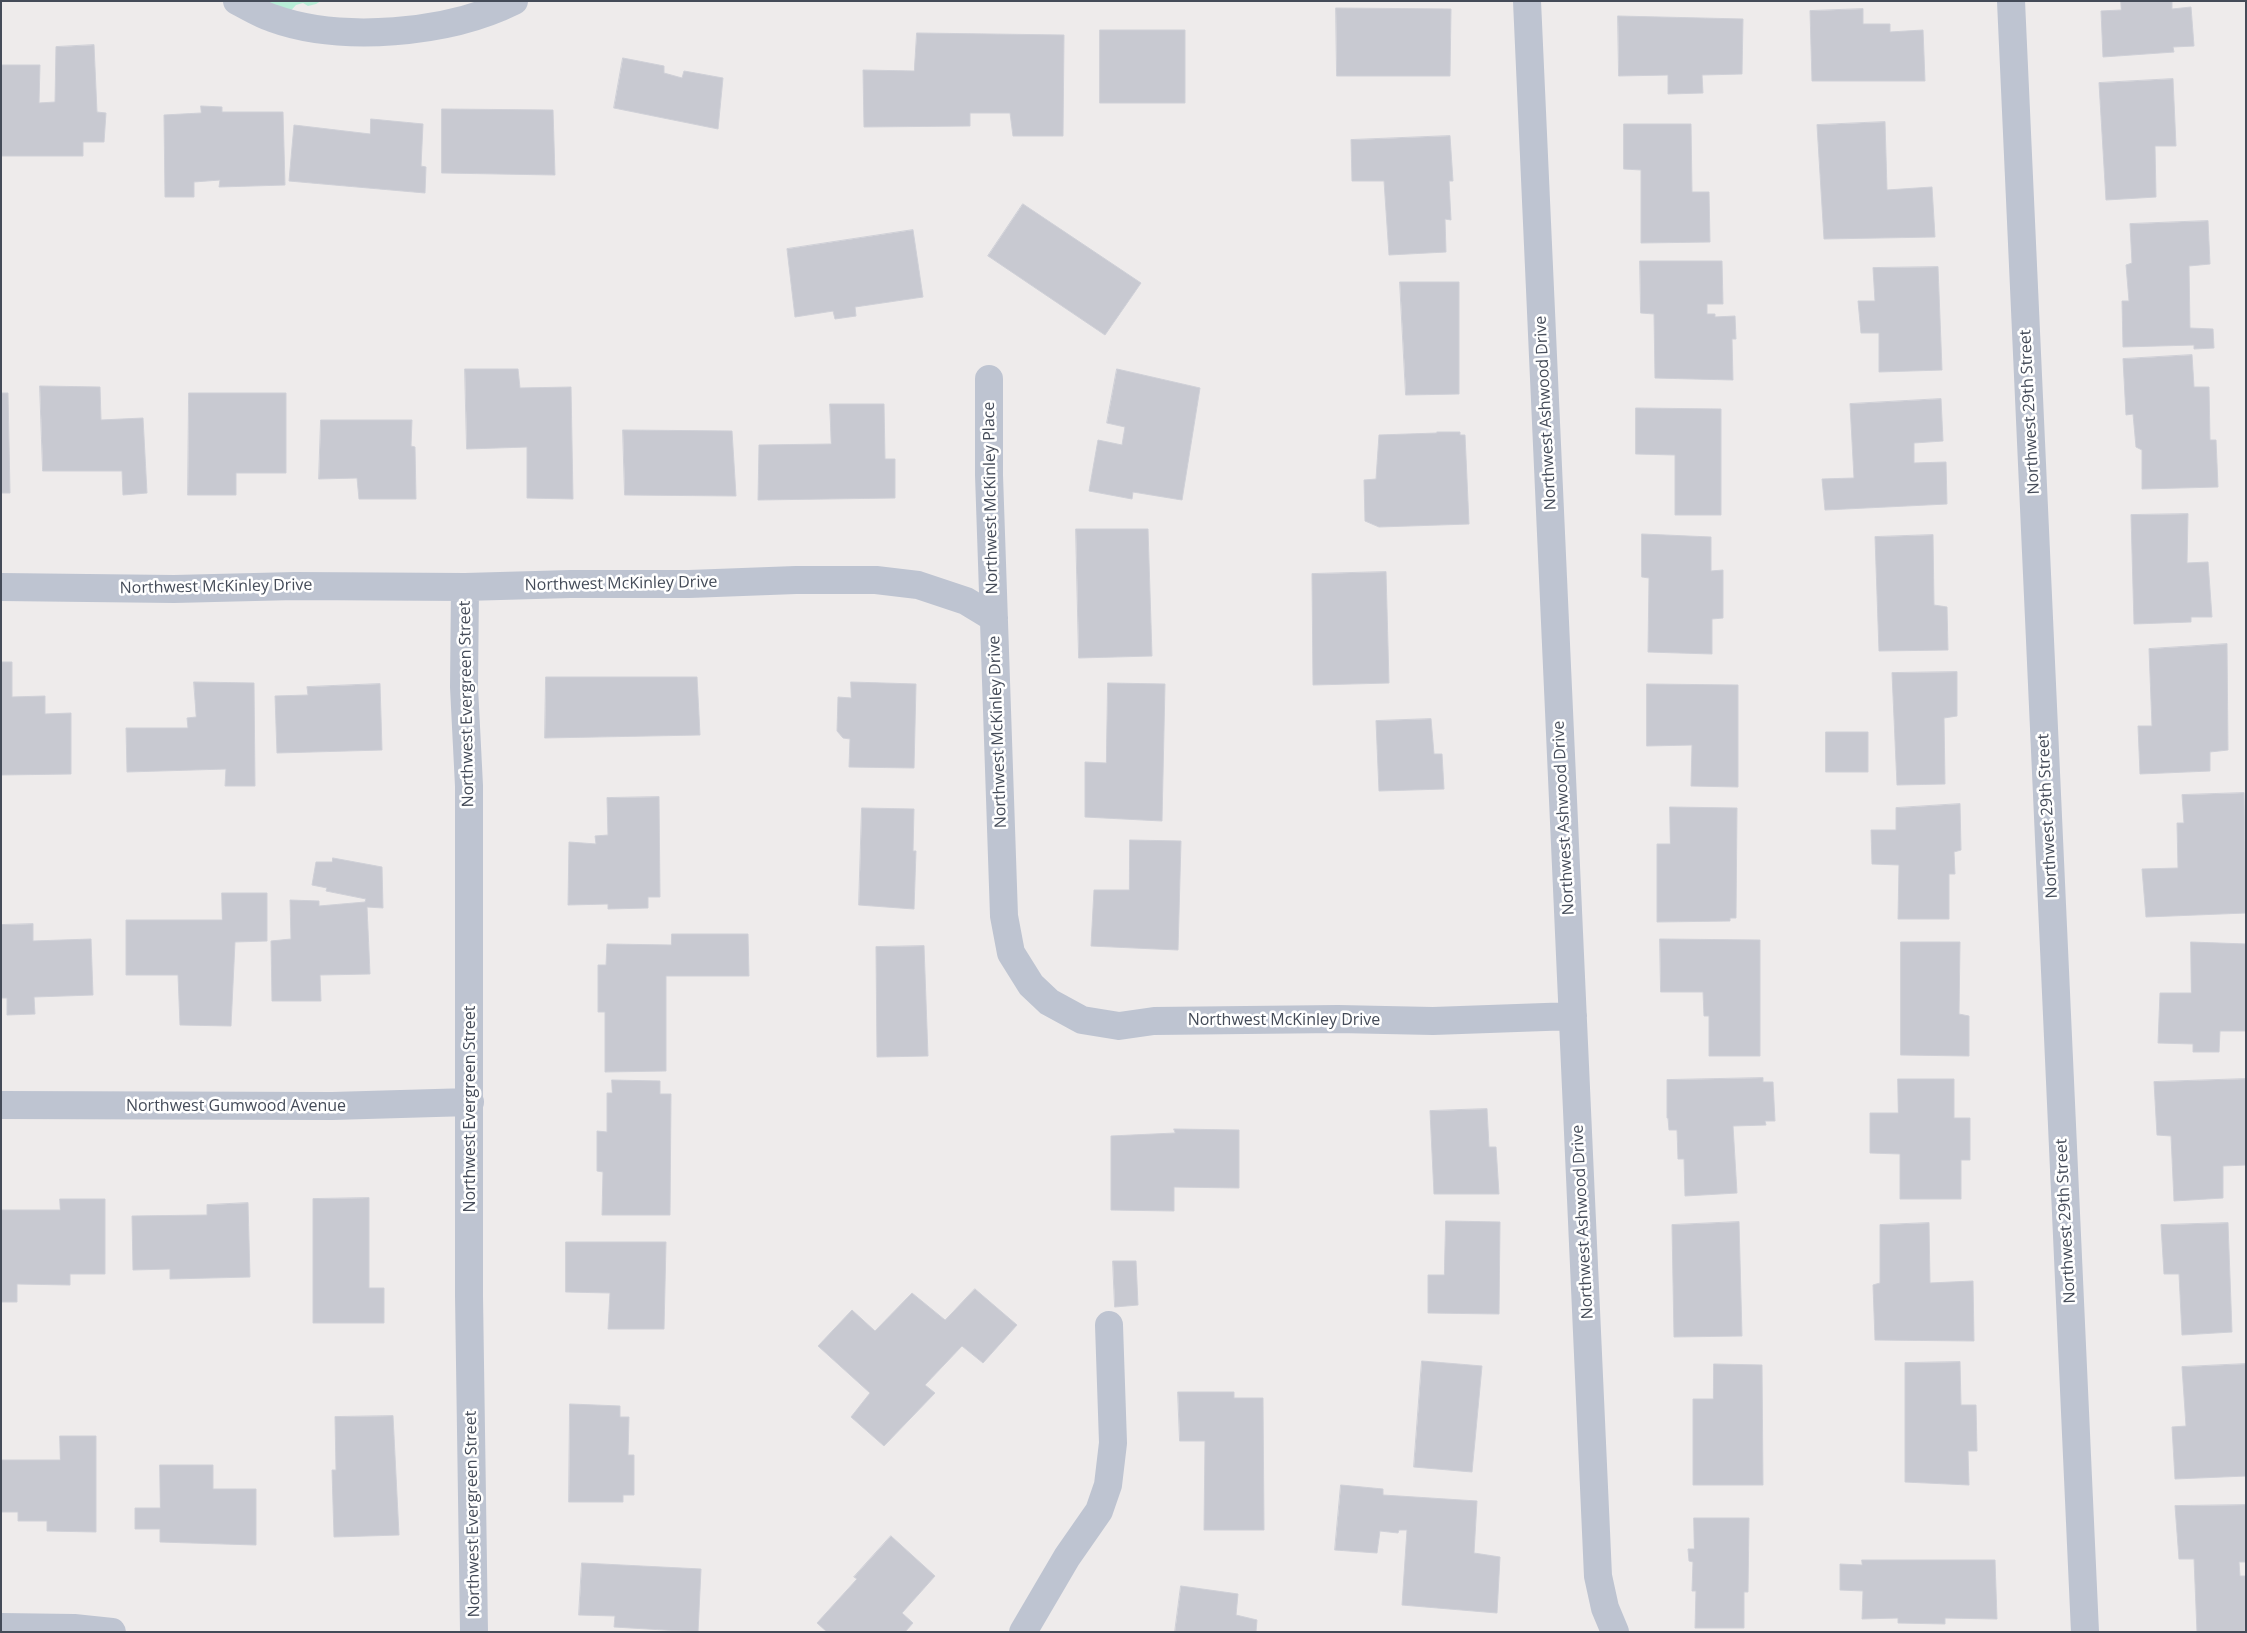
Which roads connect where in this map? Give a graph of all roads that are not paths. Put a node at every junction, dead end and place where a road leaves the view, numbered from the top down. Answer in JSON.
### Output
{"nodes":[{"id":1,"x":237,"y":1,"type":"edge"},
{"id":2,"x":514,"y":1,"type":"edge"},
{"id":3,"x":1527,"y":1,"type":"edge"},
{"id":4,"x":2011,"y":1,"type":"edge"},
{"id":5,"x":989,"y":379,"type":"dead end"},
{"id":6,"x":1,"y":587,"type":"edge"},
{"id":7,"x":465,"y":587,"type":"junction"},
{"id":8,"x":994,"y":618,"type":"junction"},
{"id":9,"x":1573,"y":1016,"type":"junction"},
{"id":10,"x":470,"y":1102,"type":"junction"},
{"id":11,"x":1,"y":1105,"type":"edge"},
{"id":12,"x":1109,"y":1325,"type":"dead end"},
{"id":13,"x":1,"y":1627,"type":"edge"},
{"id":14,"x":112,"y":1632,"type":"edge"},
{"id":15,"x":474,"y":1632,"type":"edge"},
{"id":16,"x":1023,"y":1632,"type":"edge"},
{"id":17,"x":1615,"y":1632,"type":"edge"},
{"id":18,"x":2085,"y":1632,"type":"edge"}],
"edges":[{"from":1,"to":2,"type":"street"},
{"from":3,"to":9,"type":"street","name":"Northwest Ashwood Drive"},
{"from":4,"to":18,"type":"street","name":"Northwest 29th Street"},
{"from":5,"to":8,"type":"street","name":"Northwest McKinley Place"},
{"from":6,"to":7,"type":"street","name":"Northwest McKinley Drive"},
{"from":7,"to":8,"type":"street","name":"Northwest McKinley Drive"},
{"from":7,"to":10,"type":"street","name":"Northwest Evergreen Street"},
{"from":8,"to":9,"type":"street","name":"Northwest McKinley Drive"},
{"from":9,"to":17,"type":"street","name":"Northwest Ashwood Drive"},
{"from":10,"to":11,"type":"street","name":"Northwest Gumwood Avenue"},
{"from":10,"to":15,"type":"street","name":"Northwest Evergreen Street"},
{"from":12,"to":16,"type":"street"},
{"from":13,"to":14,"type":"street"}]}
